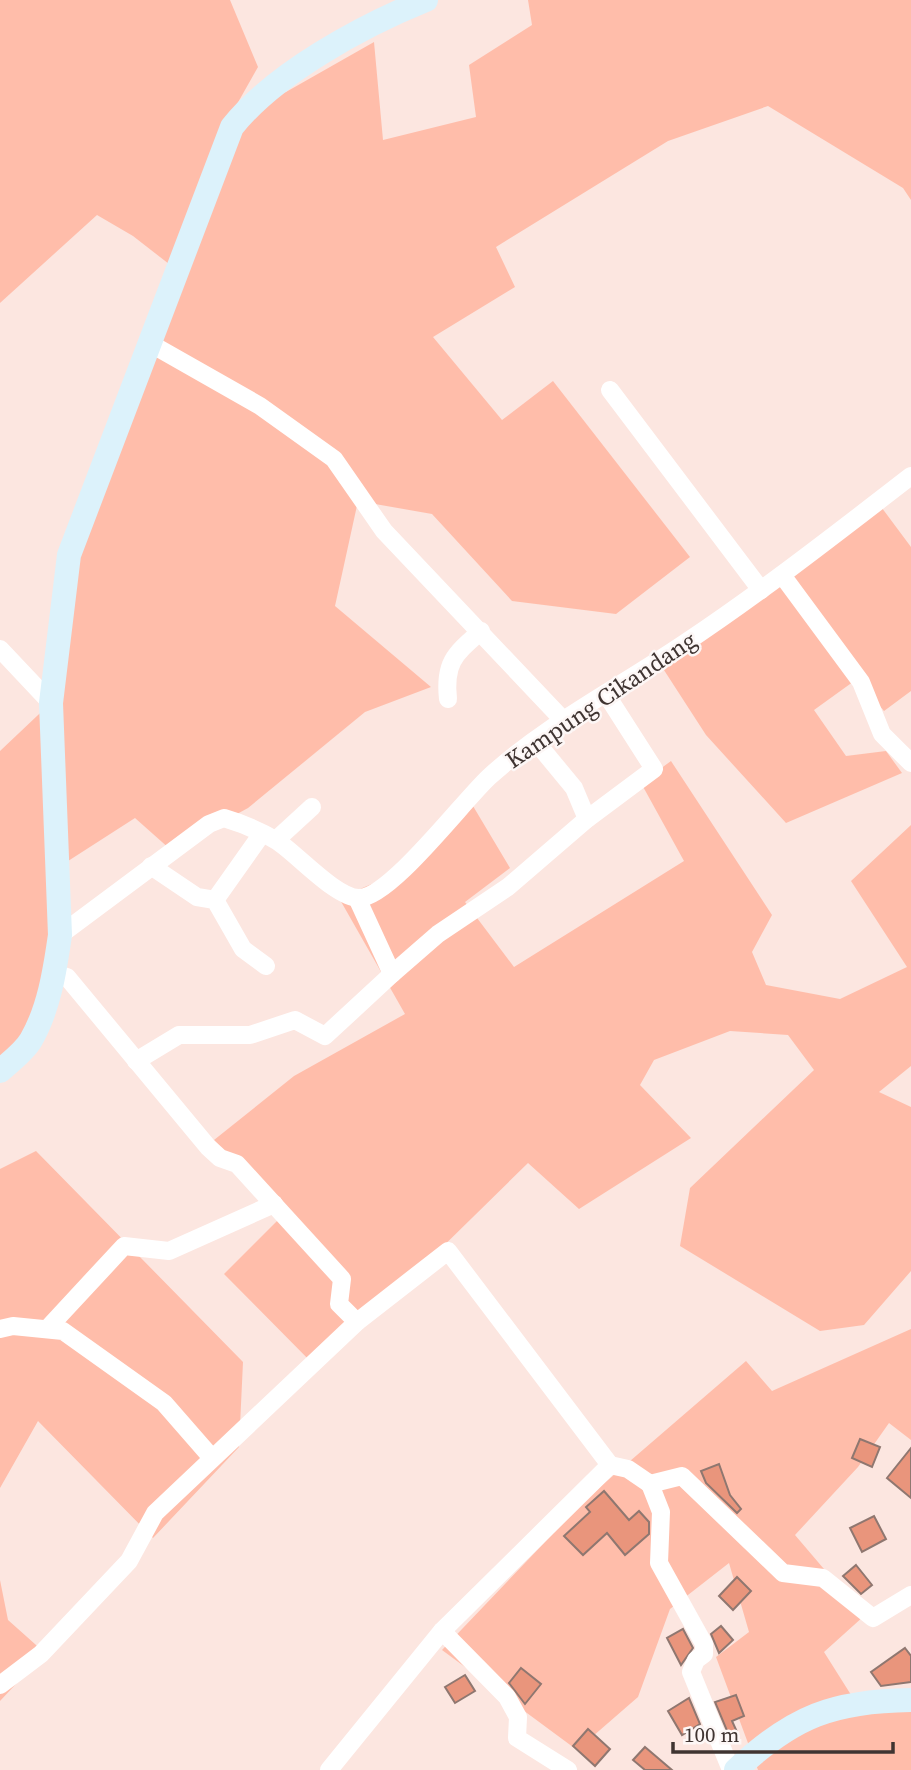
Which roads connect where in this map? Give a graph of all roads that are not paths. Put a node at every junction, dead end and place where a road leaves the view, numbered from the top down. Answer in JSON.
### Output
{"nodes":[{"id":1,"x":426,"y":0,"type":"edge"},
{"id":2,"x":150,"y":344,"type":"junction"},
{"id":3,"x":610,"y":390,"type":"dead end"},
{"id":4,"x":911,"y":476,"type":"edge"},
{"id":5,"x":782,"y":575,"type":"junction"},
{"id":6,"x":761,"y":590,"type":"junction"},
{"id":7,"x":481,"y":631,"type":"junction"},
{"id":8,"x":0,"y":649,"type":"edge"},
{"id":9,"x":606,"y":695,"type":"junction"},
{"id":10,"x":448,"y":699,"type":"dead end"},
{"id":11,"x":51,"y":703,"type":"junction"},
{"id":12,"x":564,"y":721,"type":"junction"},
{"id":13,"x":536,"y":742,"type":"junction"},
{"id":14,"x":911,"y":763,"type":"edge"},
{"id":15,"x":312,"y":807,"type":"dead end"},
{"id":16,"x":587,"y":820,"type":"junction"},
{"id":17,"x":268,"y":837,"type":"junction"},
{"id":18,"x":151,"y":866,"type":"junction"},
{"id":19,"x":357,"y":898,"type":"junction"},
{"id":20,"x":215,"y":900,"type":"junction"},
{"id":21,"x":60,"y":935,"type":"junction"},
{"id":22,"x":266,"y":967,"type":"dead end"},
{"id":23,"x":54,"y":973,"type":"junction"},
{"id":24,"x":392,"y":974,"type":"junction"},
{"id":25,"x":136,"y":1060,"type":"junction"},
{"id":26,"x":1,"y":1067,"type":"edge"},
{"id":27,"x":274,"y":1204,"type":"junction"},
{"id":28,"x":357,"y":1322,"type":"junction"},
{"id":29,"x":0,"y":1329,"type":"edge"},
{"id":30,"x":47,"y":1329,"type":"junction"},
{"id":31,"x":212,"y":1458,"type":"junction"},
{"id":32,"x":610,"y":1465,"type":"junction"},
{"id":33,"x":649,"y":1484,"type":"junction"},
{"id":34,"x":911,"y":1595,"type":"edge"},
{"id":35,"x":442,"y":1631,"type":"junction"},
{"id":36,"x":0,"y":1685,"type":"edge"},
{"id":37,"x":911,"y":1700,"type":"edge"},
{"id":38,"x":329,"y":1770,"type":"edge"},
{"id":39,"x":568,"y":1770,"type":"edge"},
{"id":40,"x":730,"y":1770,"type":"edge"},
{"id":41,"x":736,"y":1770,"type":"edge"}],
"edges":[{"from":1,"to":2,"type":"street"},
{"from":2,"to":7,"type":"street"},
{"from":2,"to":11,"type":"street"},
{"from":3,"to":6,"type":"street"},
{"from":4,"to":5,"type":"street","name":"Kampung Cikandang"},
{"from":5,"to":6,"type":"street","name":"Kampung Cikandang"},
{"from":5,"to":14,"type":"street"},
{"from":6,"to":9,"type":"street","name":"Kampung Cikandang"},
{"from":7,"to":10,"type":"street"},
{"from":7,"to":12,"type":"street"},
{"from":8,"to":11,"type":"street"},
{"from":9,"to":12,"type":"street","name":"Kampung Cikandang"},
{"from":9,"to":16,"type":"street"},
{"from":11,"to":21,"type":"street"},
{"from":12,"to":13,"type":"street","name":"Kampung Cikandang"},
{"from":13,"to":16,"type":"street"},
{"from":13,"to":19,"type":"street","name":"Kampung Cikandang"},
{"from":15,"to":17,"type":"street"},
{"from":16,"to":24,"type":"street"},
{"from":17,"to":18,"type":"street"},
{"from":17,"to":19,"type":"street"},
{"from":17,"to":20,"type":"street"},
{"from":18,"to":20,"type":"street"},
{"from":18,"to":21,"type":"street"},
{"from":19,"to":24,"type":"street"},
{"from":20,"to":22,"type":"street"},
{"from":21,"to":23,"type":"street"},
{"from":23,"to":25,"type":"street"},
{"from":23,"to":26,"type":"street"},
{"from":24,"to":25,"type":"street"},
{"from":25,"to":27,"type":"street"},
{"from":27,"to":28,"type":"street"},
{"from":27,"to":30,"type":"street"},
{"from":28,"to":31,"type":"street"},
{"from":28,"to":32,"type":"street"},
{"from":29,"to":30,"type":"street"},
{"from":30,"to":31,"type":"street"},
{"from":31,"to":36,"type":"street"},
{"from":32,"to":33,"type":"street"},
{"from":32,"to":35,"type":"street"},
{"from":33,"to":34,"type":"street"},
{"from":33,"to":40,"type":"street"},
{"from":35,"to":38,"type":"street"},
{"from":35,"to":39,"type":"street"},
{"from":37,"to":41,"type":"street"}]}
